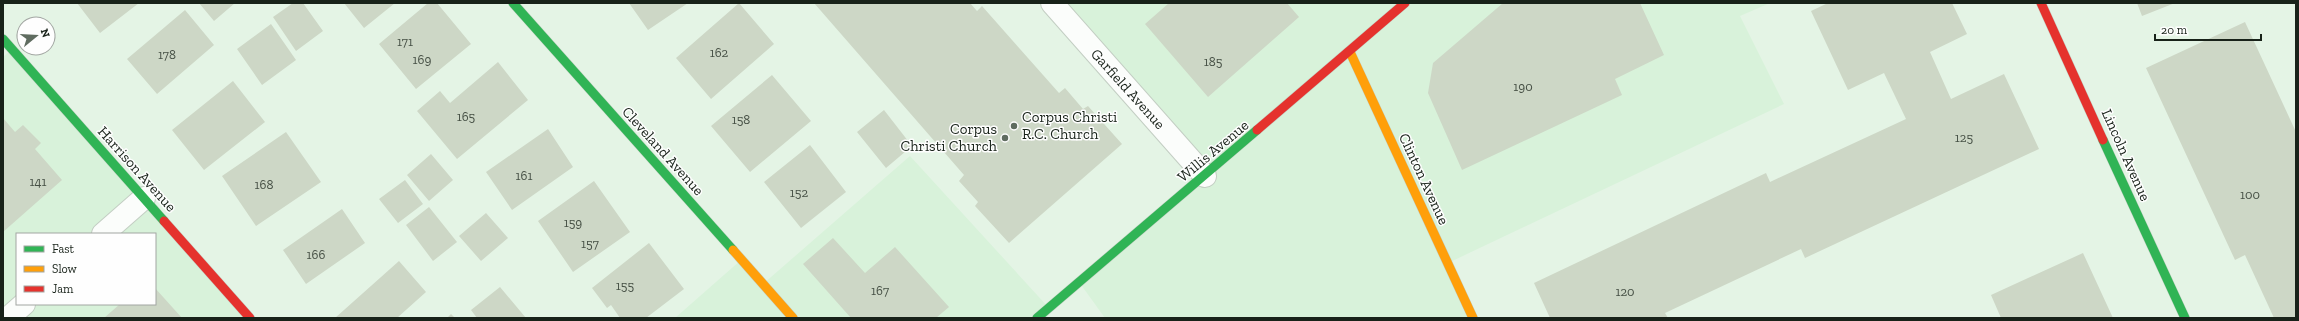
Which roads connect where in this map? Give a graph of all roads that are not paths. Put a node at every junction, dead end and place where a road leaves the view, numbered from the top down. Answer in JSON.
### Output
{"nodes":[{"id":1,"x":513,"y":3,"type":"edge"},
{"id":2,"x":1052,"y":3,"type":"edge"},
{"id":3,"x":1405,"y":3,"type":"edge"},
{"id":4,"x":2041,"y":3,"type":"edge"},
{"id":5,"x":3,"y":39,"type":"edge"},
{"id":6,"x":1350,"y":52,"type":"junction"},
{"id":7,"x":1205,"y":176,"type":"junction"},
{"id":8,"x":144,"y":198,"type":"junction"},
{"id":9,"x":104,"y":233,"type":"edge"},
{"id":10,"x":23,"y":305,"type":"edge"},
{"id":11,"x":8,"y":318,"type":"edge"},
{"id":12,"x":250,"y":318,"type":"edge"},
{"id":13,"x":793,"y":318,"type":"edge"},
{"id":14,"x":1036,"y":318,"type":"edge"},
{"id":15,"x":1473,"y":318,"type":"edge"},
{"id":16,"x":2185,"y":318,"type":"edge"}],
"edges":[{"from":1,"to":13,"type":"street","name":"Cleveland Avenue"},
{"from":2,"to":7,"type":"street","name":"Garfield Avenue"},
{"from":3,"to":6,"type":"street","name":"Willis Avenue"},
{"from":4,"to":16,"type":"street","name":"Lincoln Avenue"},
{"from":5,"to":8,"type":"street","name":"Harrison Avenue"},
{"from":6,"to":7,"type":"street","name":"Willis Avenue"},
{"from":6,"to":15,"type":"street","name":"Clinton Avenue"},
{"from":7,"to":14,"type":"street","name":"Willis Avenue"},
{"from":8,"to":9,"type":"street"},
{"from":8,"to":12,"type":"street","name":"Harrison Avenue"},
{"from":10,"to":11,"type":"street"}]}
